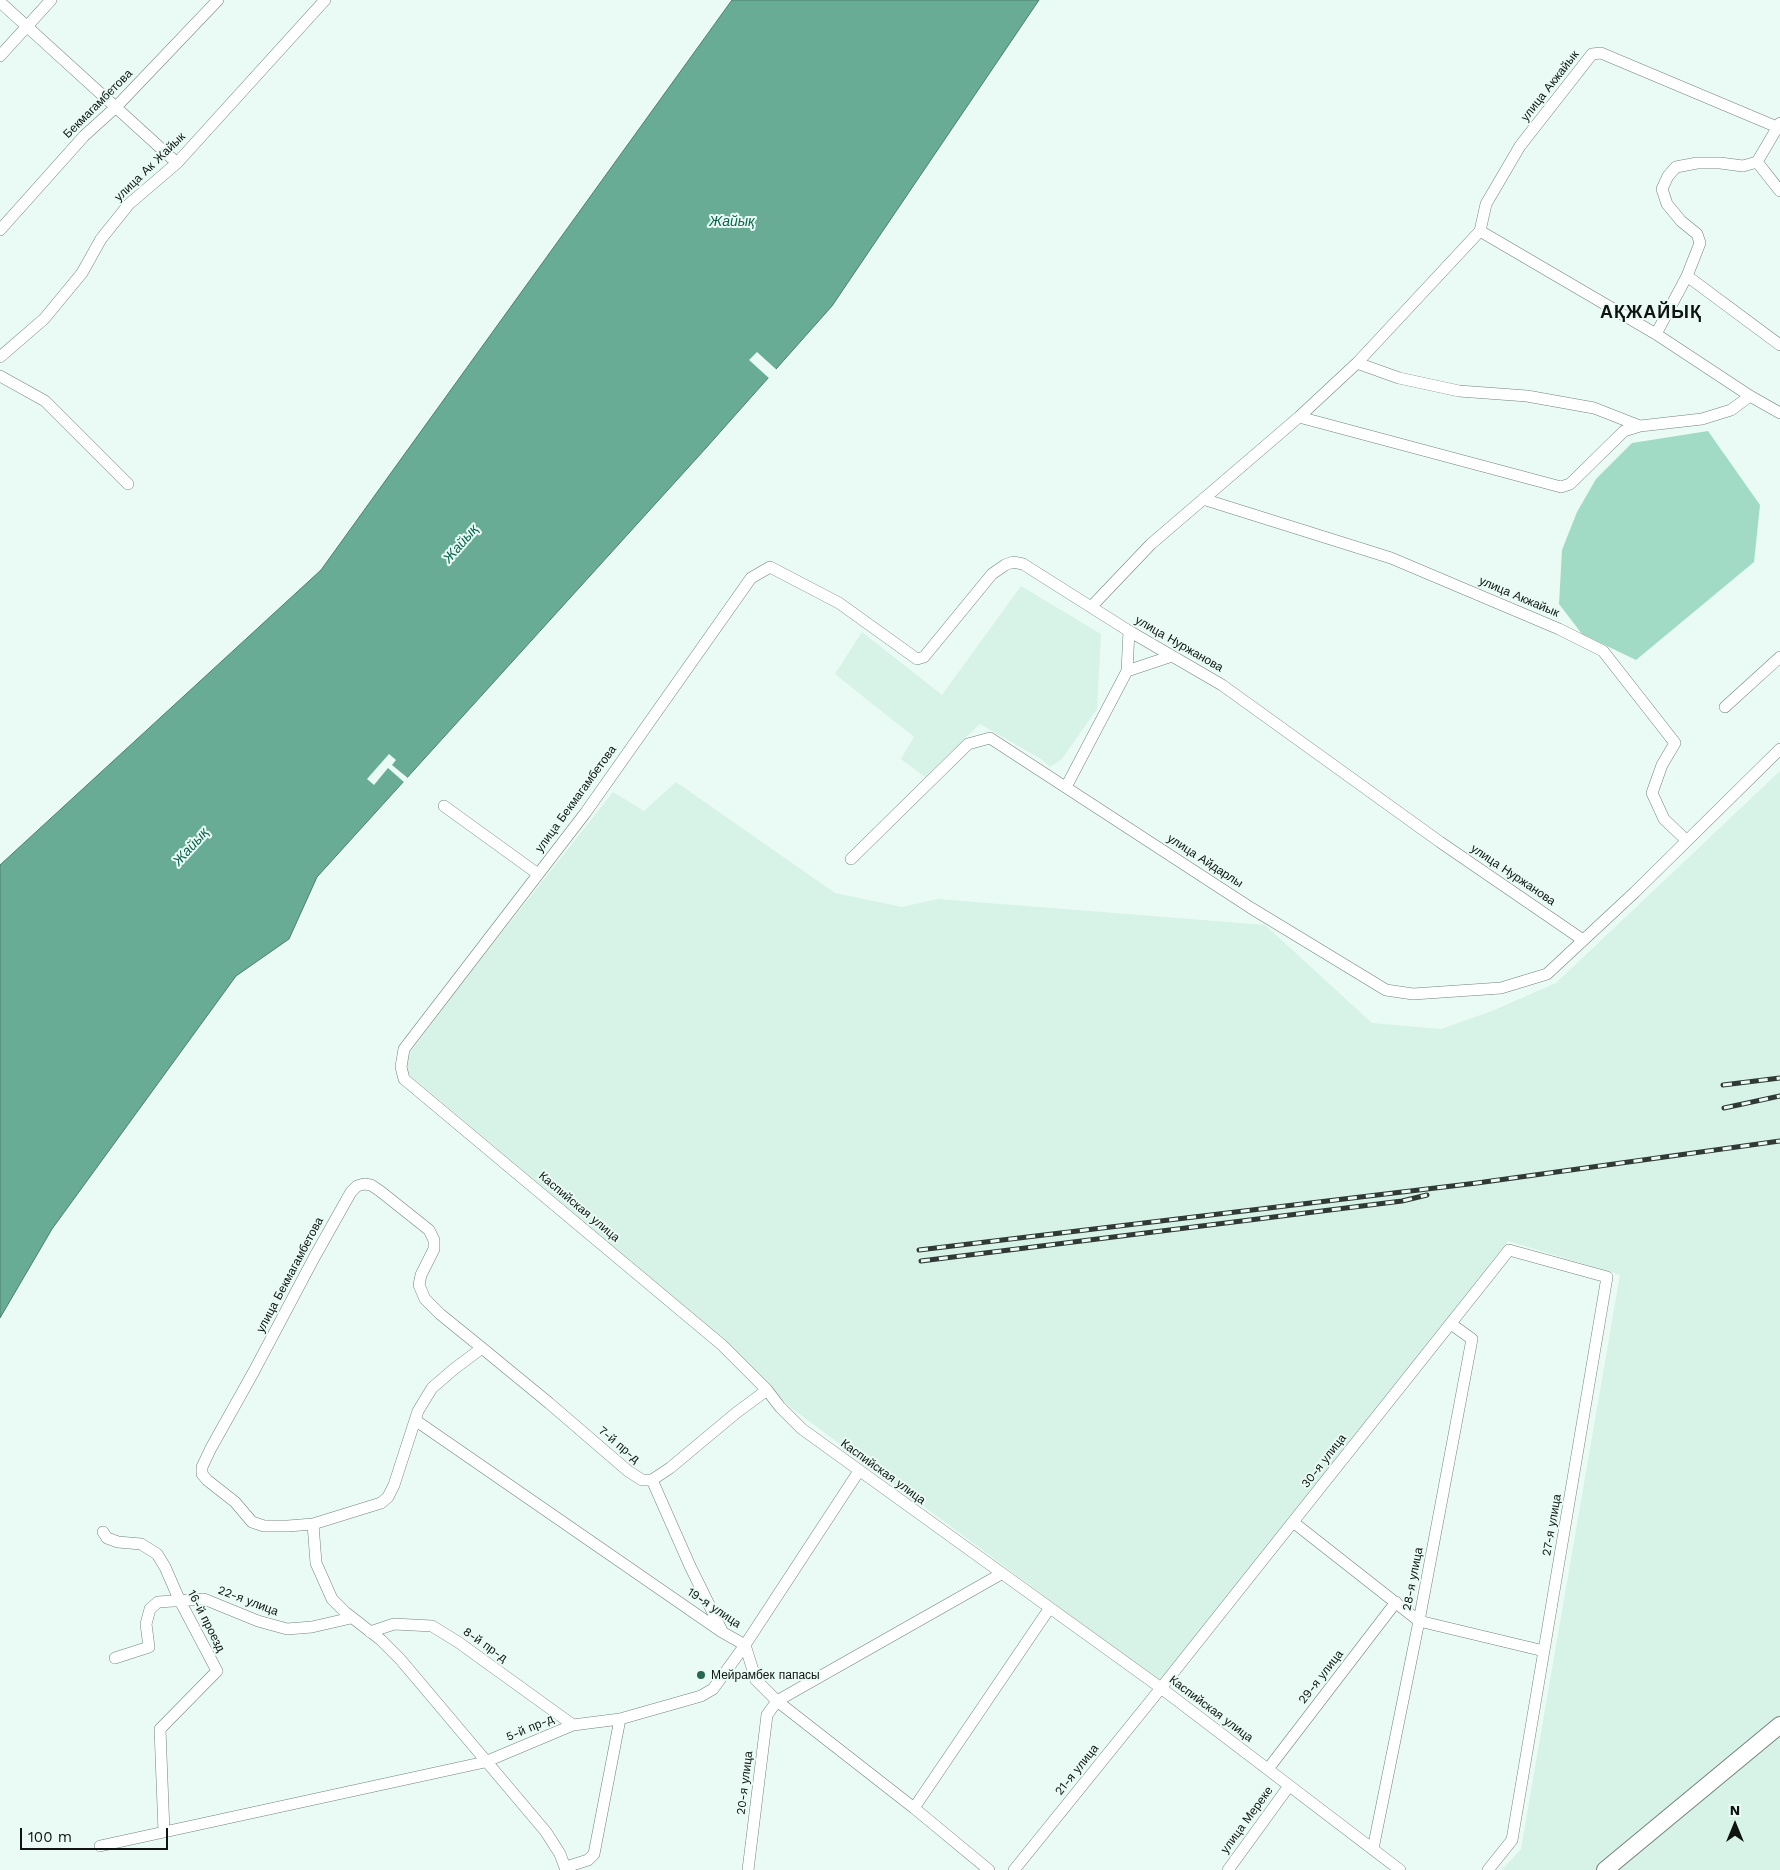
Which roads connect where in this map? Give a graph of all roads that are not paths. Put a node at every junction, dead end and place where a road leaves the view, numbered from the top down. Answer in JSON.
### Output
{"nodes":[{"id":1,"x":50,"y":0,"type":"edge"},
{"id":2,"x":218,"y":0,"type":"edge"},
{"id":3,"x":325,"y":0,"type":"edge"},
{"id":4,"x":0,"y":2,"type":"edge"},
{"id":5,"x":28,"y":25,"type":"junction"},
{"id":6,"x":0,"y":56,"type":"edge"},
{"id":7,"x":116,"y":107,"type":"junction"},
{"id":8,"x":1779,"y":125,"type":"edge"},
{"id":9,"x":1757,"y":162,"type":"junction"},
{"id":10,"x":176,"y":163,"type":"junction"},
{"id":11,"x":1780,"y":190,"type":"edge"},
{"id":12,"x":0,"y":230,"type":"edge"},
{"id":13,"x":1480,"y":232,"type":"junction"},
{"id":14,"x":1687,"y":276,"type":"junction"},
{"id":15,"x":1656,"y":334,"type":"junction"},
{"id":16,"x":1780,"y":345,"type":"edge"},
{"id":17,"x":0,"y":357,"type":"edge"},
{"id":18,"x":1357,"y":363,"type":"junction"},
{"id":19,"x":0,"y":376,"type":"edge"},
{"id":20,"x":1750,"y":396,"type":"junction"},
{"id":21,"x":1780,"y":413,"type":"edge"},
{"id":22,"x":1299,"y":417,"type":"junction"},
{"id":23,"x":1640,"y":426,"type":"junction"},
{"id":24,"x":128,"y":484,"type":"dead end"},
{"id":25,"x":1204,"y":499,"type":"junction"},
{"id":26,"x":770,"y":567,"type":"joint"},
{"id":27,"x":1091,"y":607,"type":"junction"},
{"id":28,"x":1129,"y":631,"type":"junction"},
{"id":29,"x":1172,"y":656,"type":"junction"},
{"id":30,"x":1780,"y":657,"type":"edge"},
{"id":31,"x":1127,"y":671,"type":"junction"},
{"id":32,"x":1725,"y":707,"type":"dead end"},
{"id":33,"x":1780,"y":749,"type":"edge"},
{"id":34,"x":1066,"y":787,"type":"junction"},
{"id":35,"x":444,"y":806,"type":"dead end"},
{"id":36,"x":1686,"y":840,"type":"junction"},
{"id":37,"x":851,"y":859,"type":"dead end"},
{"id":38,"x":538,"y":874,"type":"junction"},
{"id":39,"x":1583,"y":940,"type":"junction"},
{"id":40,"x":404,"y":1048,"type":"joint"},
{"id":41,"x":1509,"y":1250,"type":"joint"},
{"id":42,"x":1451,"y":1324,"type":"junction"},
{"id":43,"x":482,"y":1348,"type":"junction"},
{"id":44,"x":767,"y":1390,"type":"junction"},
{"id":45,"x":415,"y":1420,"type":"junction"},
{"id":46,"x":859,"y":1472,"type":"junction"},
{"id":47,"x":652,"y":1480,"type":"junction"},
{"id":48,"x":1293,"y":1522,"type":"junction"},
{"id":49,"x":313,"y":1524,"type":"junction"},
{"id":50,"x":103,"y":1532,"type":"dead end"},
{"id":51,"x":1002,"y":1574,"type":"junction"},
{"id":52,"x":179,"y":1599,"type":"junction"},
{"id":53,"x":1396,"y":1602,"type":"junction"},
{"id":54,"x":1049,"y":1608,"type":"junction"},
{"id":55,"x":352,"y":1618,"type":"junction"},
{"id":56,"x":1419,"y":1621,"type":"junction"},
{"id":57,"x":370,"y":1632,"type":"junction"},
{"id":58,"x":722,"y":1632,"type":"junction"},
{"id":59,"x":745,"y":1645,"type":"junction"},
{"id":60,"x":1544,"y":1651,"type":"junction"},
{"id":61,"x":115,"y":1658,"type":"dead end"},
{"id":62,"x":1161,"y":1688,"type":"junction"},
{"id":63,"x":777,"y":1701,"type":"junction"},
{"id":64,"x":620,"y":1719,"type":"junction"},
{"id":65,"x":573,"y":1725,"type":"junction"},
{"id":66,"x":1780,"y":1725,"type":"edge"},
{"id":67,"x":485,"y":1762,"type":"junction"},
{"id":68,"x":1268,"y":1769,"type":"junction"},
{"id":69,"x":1289,"y":1786,"type":"junction"},
{"id":70,"x":914,"y":1808,"type":"junction"},
{"id":71,"x":164,"y":1832,"type":"junction"},
{"id":72,"x":100,"y":1846,"type":"dead end"},
{"id":73,"x":1373,"y":1849,"type":"junction"},
{"id":74,"x":566,"y":1869,"type":"edge"},
{"id":75,"x":748,"y":1870,"type":"edge"},
{"id":76,"x":989,"y":1870,"type":"edge"},
{"id":77,"x":1014,"y":1870,"type":"edge"},
{"id":78,"x":1228,"y":1870,"type":"edge"},
{"id":79,"x":1400,"y":1870,"type":"edge"},
{"id":80,"x":1488,"y":1870,"type":"edge"},
{"id":81,"x":1605,"y":1870,"type":"edge"}],
"edges":[{"from":1,"to":5,"type":"street"},
{"from":2,"to":7,"type":"street","name":"Бекмагамбетова"},
{"from":3,"to":10,"type":"street","name":"улица Ак Жайык"},
{"from":4,"to":5,"type":"street"},
{"from":5,"to":6,"type":"street"},
{"from":5,"to":7,"type":"street"},
{"from":7,"to":10,"type":"street"},
{"from":7,"to":12,"type":"street","name":"Бекмагамбетова"},
{"from":8,"to":9,"type":"street"},
{"from":8,"to":13,"type":"street","name":"улица Акжайык"},
{"from":9,"to":11,"type":"street"},
{"from":9,"to":14,"type":"street"},
{"from":10,"to":17,"type":"street","name":"улица Ак Жайык"},
{"from":13,"to":15,"type":"street"},
{"from":13,"to":18,"type":"street"},
{"from":14,"to":15,"type":"street"},
{"from":14,"to":16,"type":"street"},
{"from":15,"to":20,"type":"street"},
{"from":18,"to":22,"type":"street"},
{"from":18,"to":23,"type":"street"},
{"from":19,"to":24,"type":"street"},
{"from":20,"to":21,"type":"street"},
{"from":20,"to":23,"type":"street"},
{"from":22,"to":23,"type":"street"},
{"from":22,"to":25,"type":"street"},
{"from":25,"to":27,"type":"street"},
{"from":25,"to":36,"type":"street","name":"улица Акжайык"},
{"from":26,"to":27,"type":"street","name":"улица Нуржанова"},
{"from":26,"to":38,"type":"street","name":"улица Бекмагамбетова"},
{"from":27,"to":28,"type":"street","name":"улица Нуржанова"},
{"from":28,"to":29,"type":"street","name":"улица Нуржанова"},
{"from":28,"to":31,"type":"street"},
{"from":29,"to":31,"type":"street"},
{"from":29,"to":39,"type":"street","name":"улица Нуржанова"},
{"from":30,"to":32,"type":"street"},
{"from":31,"to":34,"type":"street"},
{"from":33,"to":36,"type":"street","name":"улица Айдарлы"},
{"from":34,"to":37,"type":"street","name":"улица Айдарлы"},
{"from":34,"to":39,"type":"street","name":"улица Айдарлы"},
{"from":35,"to":38,"type":"street"},
{"from":36,"to":39,"type":"street","name":"улица Айдарлы"},
{"from":38,"to":40,"type":"street","name":"улица Бекмагамбетова"},
{"from":40,"to":44,"type":"street","name":"Каспийская улица"},
{"from":41,"to":42,"type":"street","name":"30-я улица"},
{"from":41,"to":60,"type":"street","name":"27-я улица"},
{"from":42,"to":48,"type":"street","name":"30-я улица"},
{"from":42,"to":56,"type":"street","name":"28-я улица"},
{"from":43,"to":45,"type":"street"},
{"from":43,"to":47,"type":"street","name":"7-й пр-д"},
{"from":43,"to":49,"type":"street","name":"улица Бекмагамбетова"},
{"from":44,"to":46,"type":"street","name":"Каспийская улица"},
{"from":44,"to":47,"type":"street"},
{"from":45,"to":49,"type":"street"},
{"from":45,"to":58,"type":"street","name":"19-я улица"},
{"from":46,"to":51,"type":"street","name":"Каспийская улица"},
{"from":46,"to":59,"type":"street","name":"5-й пр-д"},
{"from":47,"to":58,"type":"street"},
{"from":48,"to":53,"type":"street"},
{"from":48,"to":62,"type":"street","name":"30-я улица"},
{"from":49,"to":55,"type":"street"},
{"from":50,"to":52,"type":"street","name":"16-й проезд"},
{"from":51,"to":54,"type":"street","name":"Каспийская улица"},
{"from":51,"to":63,"type":"street"},
{"from":52,"to":55,"type":"street","name":"22-я улица"},
{"from":52,"to":61,"type":"street","name":"22-я улица"},
{"from":52,"to":71,"type":"street","name":"16-й проезд"},
{"from":53,"to":56,"type":"street"},
{"from":53,"to":68,"type":"street","name":"29-я улица"},
{"from":54,"to":62,"type":"street","name":"Каспийская улица"},
{"from":54,"to":70,"type":"street"},
{"from":55,"to":57,"type":"street"},
{"from":56,"to":60,"type":"street"},
{"from":56,"to":73,"type":"street","name":"28-я улица"},
{"from":57,"to":65,"type":"street","name":"8-й пр-д"},
{"from":57,"to":67,"type":"street"},
{"from":58,"to":59,"type":"street","name":"19-я улица"},
{"from":59,"to":63,"type":"street","name":"19-я улица"},
{"from":59,"to":64,"type":"street","name":"5-й пр-д"},
{"from":60,"to":80,"type":"street","name":"27-я улица"},
{"from":62,"to":68,"type":"street","name":"Каспийская улица"},
{"from":62,"to":77,"type":"street","name":"21-я улица"},
{"from":63,"to":70,"type":"street","name":"19-я улица"},
{"from":63,"to":75,"type":"street","name":"20-я улица"},
{"from":64,"to":65,"type":"street","name":"5-й пр-д"},
{"from":64,"to":74,"type":"street"},
{"from":65,"to":67,"type":"street","name":"5-й пр-д"},
{"from":66,"to":81,"type":"street"},
{"from":67,"to":71,"type":"street","name":"5-й пр-д"},
{"from":67,"to":74,"type":"street"},
{"from":68,"to":69,"type":"street","name":"Каспийская улица"},
{"from":69,"to":73,"type":"street","name":"Каспийская улица"},
{"from":69,"to":78,"type":"street","name":"улица Мереке"},
{"from":70,"to":76,"type":"street","name":"19-я улица"},
{"from":71,"to":72,"type":"street","name":"5-й пр-д"},
{"from":73,"to":79,"type":"street","name":"Каспийская улица"}]}
